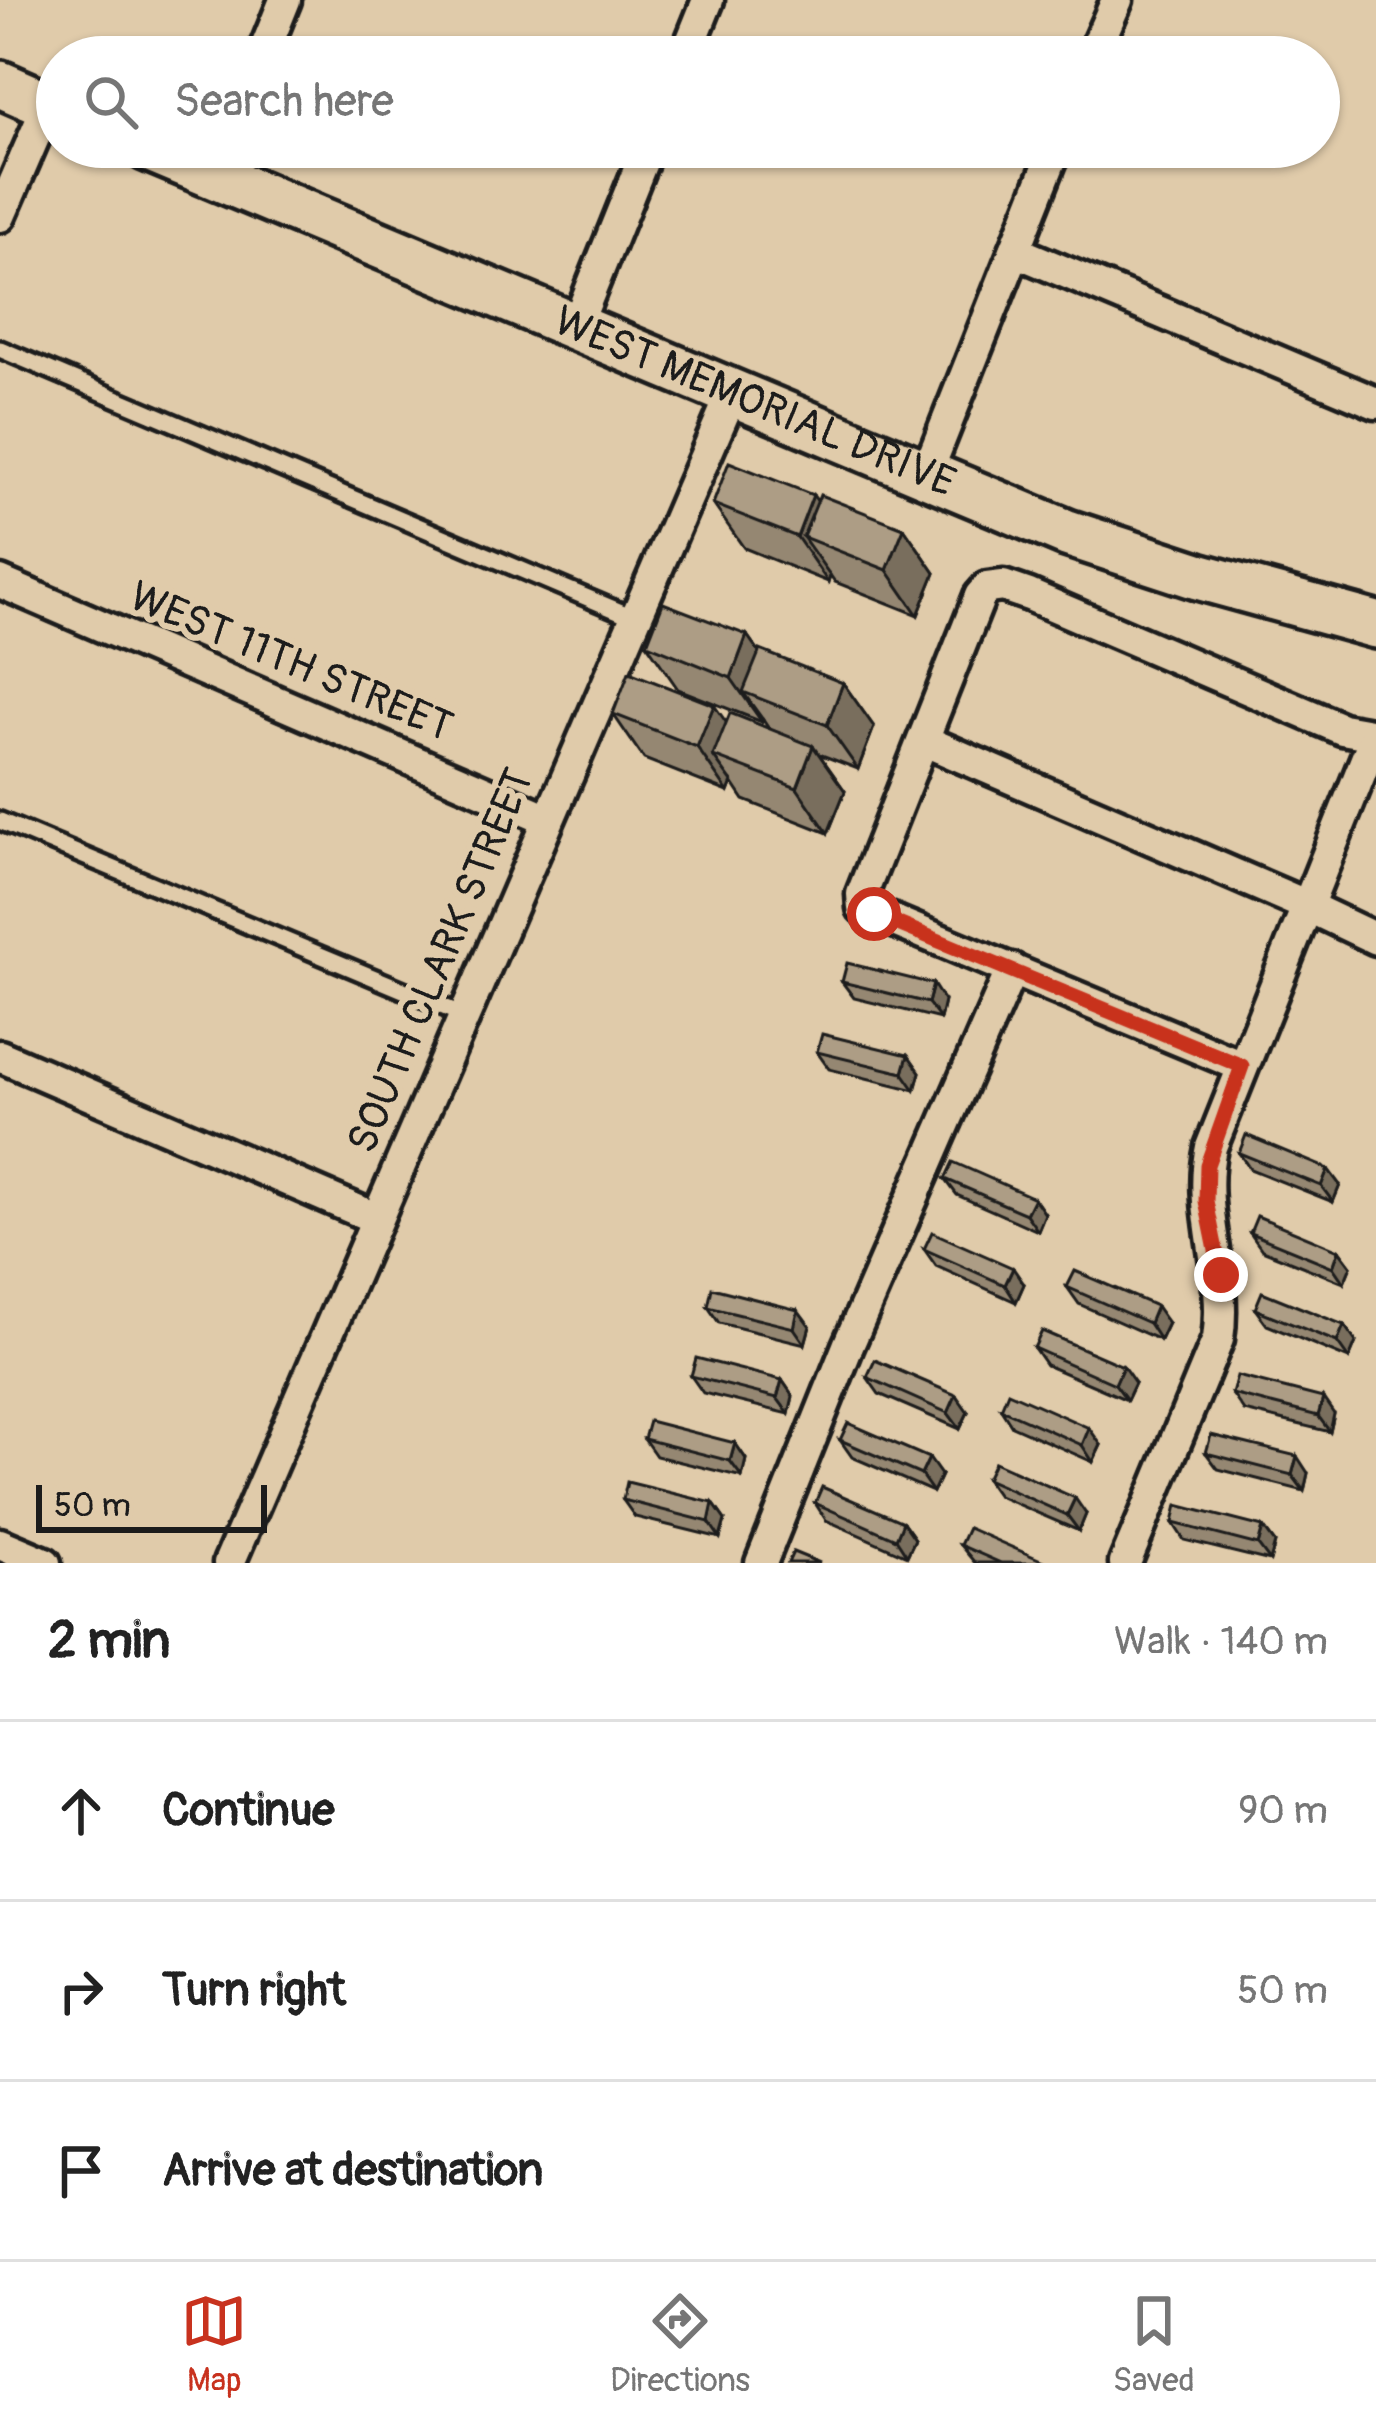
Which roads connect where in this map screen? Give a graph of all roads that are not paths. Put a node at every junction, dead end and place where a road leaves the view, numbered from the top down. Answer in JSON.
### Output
{"nodes":[{"id":1,"x":285,"y":0,"type":"edge"},
{"id":2,"x":707,"y":0,"type":"edge"},
{"id":3,"x":1118,"y":0,"type":"edge"},
{"id":4,"x":270,"y":36,"type":"edge"},
{"id":5,"x":693,"y":36,"type":"edge"},
{"id":6,"x":1102,"y":36,"type":"edge"},
{"id":7,"x":0,"y":84,"type":"edge"},
{"id":8,"x":36,"y":100,"type":"edge"},
{"id":9,"x":36,"y":142,"type":"edge"},
{"id":10,"x":233,"y":168,"type":"edge"},
{"id":11,"x":640,"y":168,"type":"edge"},
{"id":12,"x":1048,"y":168,"type":"edge"},
{"id":13,"x":0,"y":216,"type":"edge"},
{"id":14,"x":1015,"y":251,"type":"junction"},
{"id":15,"x":575,"y":328,"type":"junction"},
{"id":16,"x":0,"y":349,"type":"edge"},
{"id":17,"x":732,"y":394,"type":"junction"},
{"id":18,"x":1376,"y":403,"type":"edge"},
{"id":19,"x":926,"y":475,"type":"junction"},
{"id":20,"x":0,"y":582,"type":"edge"},
{"id":21,"x":635,"y":618,"type":"junction"},
{"id":22,"x":1376,"y":625,"type":"edge"},
{"id":23,"x":1376,"y":735,"type":"edge"},
{"id":24,"x":925,"y":740,"type":"junction"},
{"id":25,"x":548,"y":819,"type":"junction"},
{"id":26,"x":0,"y":821,"type":"edge"},
{"id":27,"x":1306,"y":907,"type":"junction"},
{"id":28,"x":1376,"y":939,"type":"edge"},
{"id":29,"x":1012,"y":969,"type":"junction"},
{"id":30,"x":463,"y":1015,"type":"junction"},
{"id":31,"x":0,"y":1056,"type":"edge"},
{"id":32,"x":1242,"y":1066,"type":"junction"},
{"id":33,"x":375,"y":1218,"type":"junction"},
{"id":34,"x":0,"y":1544,"type":"edge"},
{"id":35,"x":45,"y":1563,"type":"edge"},
{"id":36,"x":229,"y":1563,"type":"edge"},
{"id":37,"x":761,"y":1563,"type":"edge"},
{"id":38,"x":1125,"y":1563,"type":"edge"}],
"edges":[{"from":1,"to":4,"type":"street"},
{"from":2,"to":5,"type":"street"},
{"from":3,"to":6,"type":"street"},
{"from":7,"to":8,"type":"main road"},
{"from":9,"to":13,"type":"street"},
{"from":10,"to":15,"type":"main road","name":"WEST MEMORIAL DRIVE"},
{"from":11,"to":15,"type":"street"},
{"from":12,"to":14,"type":"street"},
{"from":14,"to":18,"type":"street"},
{"from":14,"to":19,"type":"street"},
{"from":15,"to":17,"type":"main road","name":"WEST MEMORIAL DRIVE"},
{"from":16,"to":21,"type":"lane"},
{"from":17,"to":19,"type":"main road","name":"WEST MEMORIAL DRIVE"},
{"from":17,"to":21,"type":"street","name":"SOUTH CLARK STREET"},
{"from":19,"to":22,"type":"main road","name":"WEST MEMORIAL DRIVE"},
{"from":20,"to":25,"type":"street","name":"WEST 11TH STREET"},
{"from":21,"to":25,"type":"street","name":"SOUTH CLARK STREET"},
{"from":23,"to":24,"type":"street"},
{"from":23,"to":27,"type":"street"},
{"from":24,"to":27,"type":"street"},
{"from":24,"to":29,"type":"street"},
{"from":25,"to":30,"type":"street","name":"SOUTH CLARK STREET"},
{"from":26,"to":30,"type":"lane"},
{"from":27,"to":28,"type":"street"},
{"from":27,"to":32,"type":"street"},
{"from":29,"to":32,"type":"street"},
{"from":29,"to":37,"type":"street"},
{"from":30,"to":33,"type":"street","name":"SOUTH CLARK STREET"},
{"from":31,"to":33,"type":"street"},
{"from":32,"to":38,"type":"street"},
{"from":33,"to":36,"type":"street","name":"SOUTH CLARK STREET"},
{"from":34,"to":35,"type":"street"}]}
